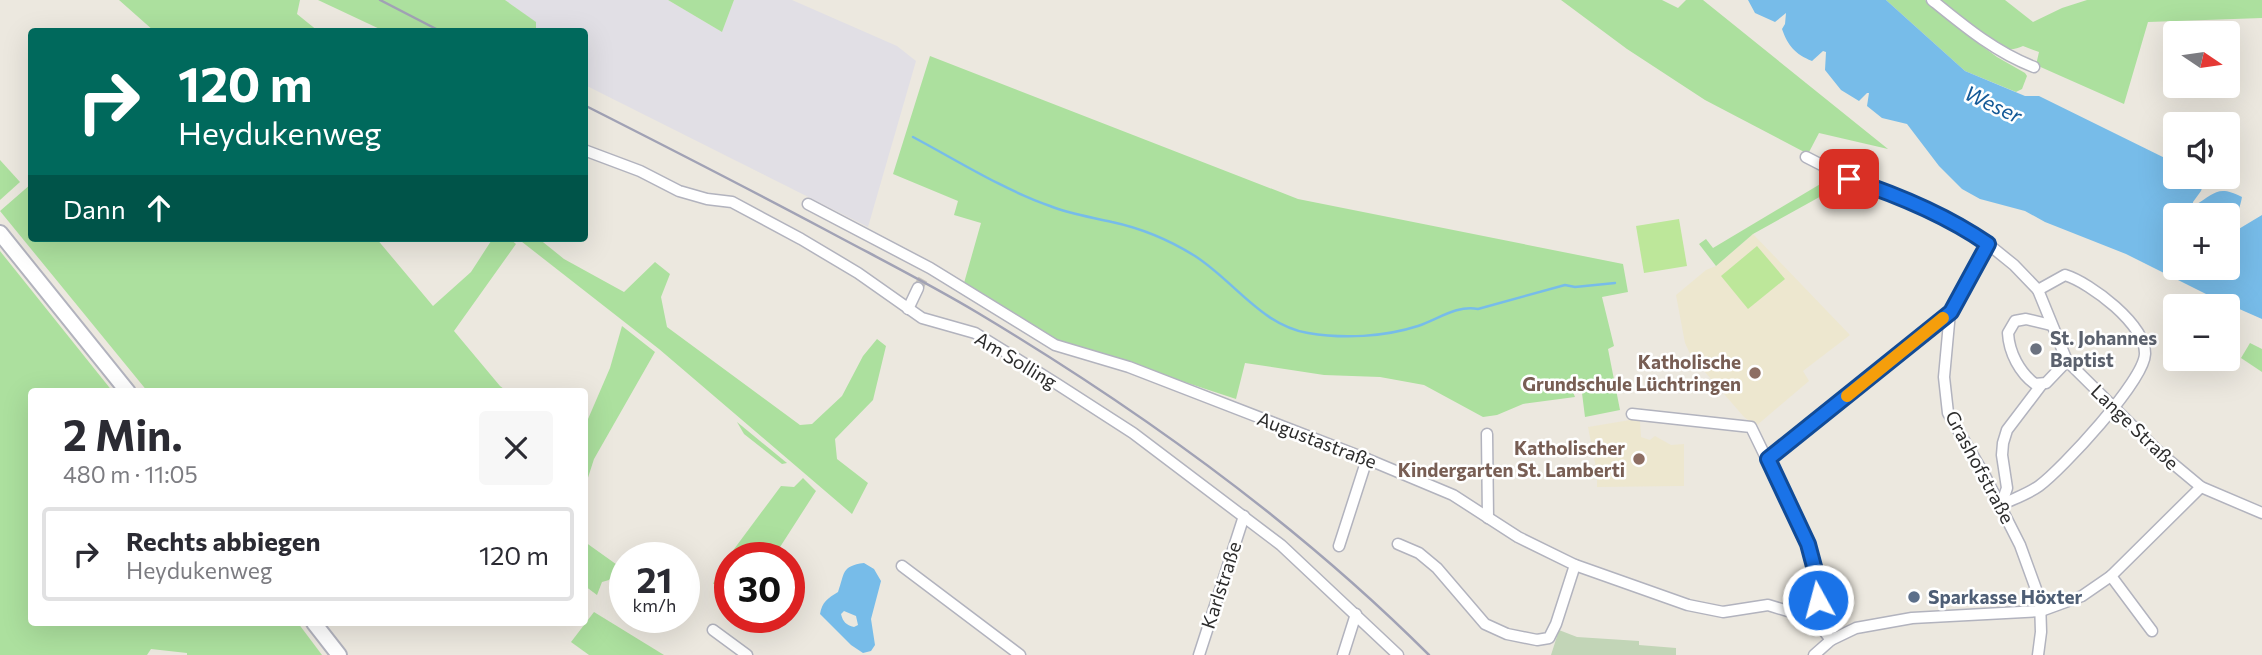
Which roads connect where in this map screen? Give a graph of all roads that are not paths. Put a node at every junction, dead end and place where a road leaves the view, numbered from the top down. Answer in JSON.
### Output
{"nodes":[{"id":1,"x":1932,"y":0,"type":"edge"},
{"id":2,"x":2034,"y":67,"type":"dead end"},
{"id":3,"x":588,"y":152,"type":"edge"},
{"id":4,"x":1806,"y":157,"type":"dead end"},
{"id":5,"x":808,"y":204,"type":"dead end"},
{"id":6,"x":0,"y":233,"type":"edge"},
{"id":7,"x":1988,"y":244,"type":"junction"},
{"id":8,"x":930,"y":268,"type":"junction"},
{"id":9,"x":2038,"y":290,"type":"junction"},
{"id":10,"x":908,"y":309,"type":"junction"},
{"id":11,"x":1951,"y":312,"type":"junction"},
{"id":12,"x":2051,"y":325,"type":"junction"},
{"id":13,"x":2067,"y":361,"type":"junction"},
{"id":14,"x":2042,"y":384,"type":"junction"},
{"id":15,"x":125,"y":388,"type":"edge"},
{"id":16,"x":2115,"y":407,"type":"junction"},
{"id":17,"x":1632,"y":414,"type":"dead end"},
{"id":18,"x":1488,"y":434,"type":"dead end"},
{"id":19,"x":1367,"y":459,"type":"junction"},
{"id":20,"x":1768,"y":459,"type":"junction"},
{"id":21,"x":2201,"y":487,"type":"junction"},
{"id":22,"x":2001,"y":505,"type":"junction"},
{"id":23,"x":2262,"y":513,"type":"edge"},
{"id":24,"x":1244,"y":516,"type":"junction"},
{"id":25,"x":1488,"y":518,"type":"junction"},
{"id":26,"x":1398,"y":544,"type":"dead end"},
{"id":27,"x":1339,"y":547,"type":"dead end"},
{"id":28,"x":1575,"y":565,"type":"junction"},
{"id":29,"x":902,"y":566,"type":"dead end"},
{"id":30,"x":2111,"y":576,"type":"junction"},
{"id":31,"x":2041,"y":611,"type":"junction"},
{"id":32,"x":1356,"y":614,"type":"junction"},
{"id":33,"x":316,"y":626,"type":"edge"},
{"id":34,"x":1820,"y":626,"type":"junction"},
{"id":35,"x":713,"y":630,"type":"dead end"},
{"id":36,"x":2152,"y":631,"type":"dead end"},
{"id":37,"x":1831,"y":640,"type":"junction"},
{"id":38,"x":339,"y":655,"type":"edge"},
{"id":39,"x":747,"y":655,"type":"edge"},
{"id":40,"x":1020,"y":655,"type":"edge"},
{"id":41,"x":1199,"y":655,"type":"edge"},
{"id":42,"x":1343,"y":655,"type":"edge"},
{"id":43,"x":1398,"y":655,"type":"edge"},
{"id":44,"x":1814,"y":655,"type":"edge"},
{"id":45,"x":2039,"y":655,"type":"edge"}],
"edges":[{"from":1,"to":2,"type":"street"},
{"from":3,"to":10,"type":"street","name":"Am Solling"},
{"from":4,"to":7,"type":"street","name":"Lange Straße"},
{"from":5,"to":8,"type":"street","name":"Augustastraße"},
{"from":6,"to":15,"type":"main road"},
{"from":7,"to":9,"type":"street","name":"Lange Straße"},
{"from":7,"to":11,"type":"street","name":"Grashofstraße"},
{"from":8,"to":10,"type":"street"},
{"from":8,"to":19,"type":"street","name":"Augustastraße"},
{"from":9,"to":12,"type":"street","name":"Lange Straße"},
{"from":9,"to":16,"type":"street"},
{"from":10,"to":24,"type":"street","name":"Am Solling"},
{"from":11,"to":20,"type":"street"},
{"from":11,"to":22,"type":"street","name":"Grashofstraße"},
{"from":12,"to":13,"type":"street","name":"Lange Straße"},
{"from":12,"to":14,"type":"street"},
{"from":13,"to":14,"type":"street"},
{"from":13,"to":16,"type":"street","name":"Lange Straße"},
{"from":14,"to":22,"type":"street"},
{"from":16,"to":21,"type":"street","name":"Lange Straße"},
{"from":16,"to":22,"type":"street"},
{"from":17,"to":20,"type":"street"},
{"from":18,"to":25,"type":"street"},
{"from":19,"to":25,"type":"street","name":"Augustastraße"},
{"from":19,"to":27,"type":"street"},
{"from":20,"to":34,"type":"street"},
{"from":21,"to":23,"type":"street","name":"Lange Straße"},
{"from":21,"to":30,"type":"street"},
{"from":22,"to":31,"type":"street","name":"Grashofstraße"},
{"from":24,"to":32,"type":"street","name":"Am Solling"},
{"from":24,"to":41,"type":"street","name":"Karlstraße"},
{"from":25,"to":28,"type":"street","name":"Augustastraße"},
{"from":26,"to":28,"type":"street"},
{"from":28,"to":34,"type":"street","name":"Augustastraße"},
{"from":29,"to":40,"type":"street"},
{"from":30,"to":31,"type":"street"},
{"from":30,"to":36,"type":"street"},
{"from":31,"to":37,"type":"street"},
{"from":31,"to":45,"type":"street","name":"Grashofstraße"},
{"from":32,"to":42,"type":"street"},
{"from":32,"to":43,"type":"street","name":"Am Solling"},
{"from":33,"to":38,"type":"main road"},
{"from":34,"to":37,"type":"street","name":"Augustastraße"},
{"from":35,"to":39,"type":"street"},
{"from":37,"to":44,"type":"street"}]}
